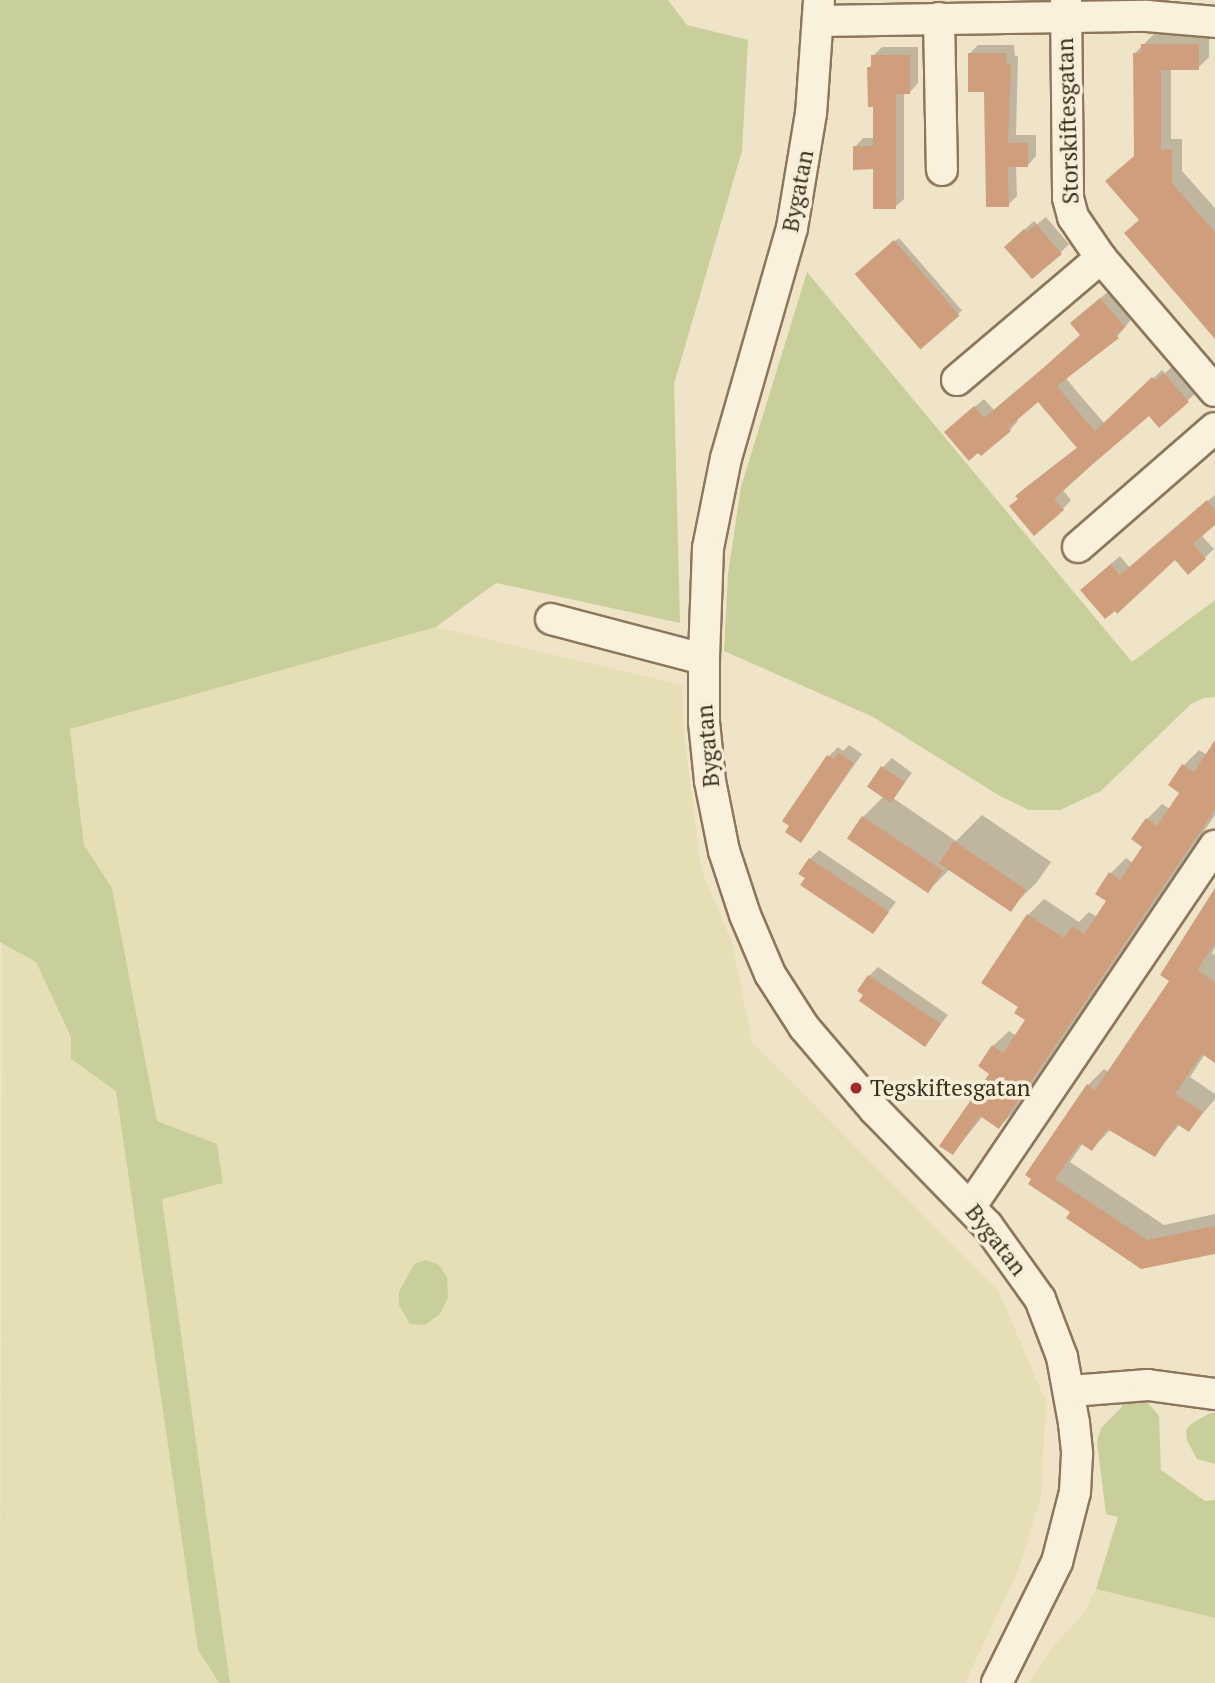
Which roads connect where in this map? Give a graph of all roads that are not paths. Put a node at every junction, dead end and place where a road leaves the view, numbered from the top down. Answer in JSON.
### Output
{"nodes":[{"id":1,"x":1065,"y":8,"type":"edge"},
{"id":2,"x":819,"y":10,"type":"edge"},
{"id":3,"x":939,"y":18,"type":"junction"},
{"id":4,"x":1215,"y":22,"type":"edge"},
{"id":5,"x":942,"y":170,"type":"dead end"},
{"id":6,"x":1101,"y":258,"type":"junction"},
{"id":7,"x":957,"y":380,"type":"dead end"},
{"id":8,"x":1215,"y":391,"type":"edge"},
{"id":9,"x":1215,"y":428,"type":"edge"},
{"id":10,"x":1078,"y":547,"type":"dead end"},
{"id":11,"x":551,"y":620,"type":"dead end"},
{"id":12,"x":704,"y":659,"type":"junction"},
{"id":13,"x":1215,"y":846,"type":"edge"},
{"id":14,"x":971,"y":1206,"type":"junction"},
{"id":15,"x":1071,"y":1391,"type":"junction"},
{"id":16,"x":1215,"y":1394,"type":"edge"},
{"id":17,"x":997,"y":1683,"type":"edge"}],
"edges":[{"from":1,"to":3,"type":"street","name":"Storskiftesgatan"},
{"from":1,"to":4,"type":"street","name":"Storskiftesgatan"},
{"from":1,"to":6,"type":"street","name":"Storskiftesgatan"},
{"from":2,"to":3,"type":"street","name":"Storskiftesgatan"},
{"from":2,"to":12,"type":"street","name":"Bygatan"},
{"from":3,"to":5,"type":"street"},
{"from":6,"to":7,"type":"street"},
{"from":6,"to":8,"type":"street","name":"Storskiftesgatan"},
{"from":9,"to":10,"type":"street"},
{"from":11,"to":12,"type":"street"},
{"from":12,"to":14,"type":"street","name":"Bygatan"},
{"from":13,"to":14,"type":"street"},
{"from":14,"to":15,"type":"street","name":"Bygatan"},
{"from":15,"to":16,"type":"street"},
{"from":15,"to":17,"type":"street","name":"Bygatan"}]}
